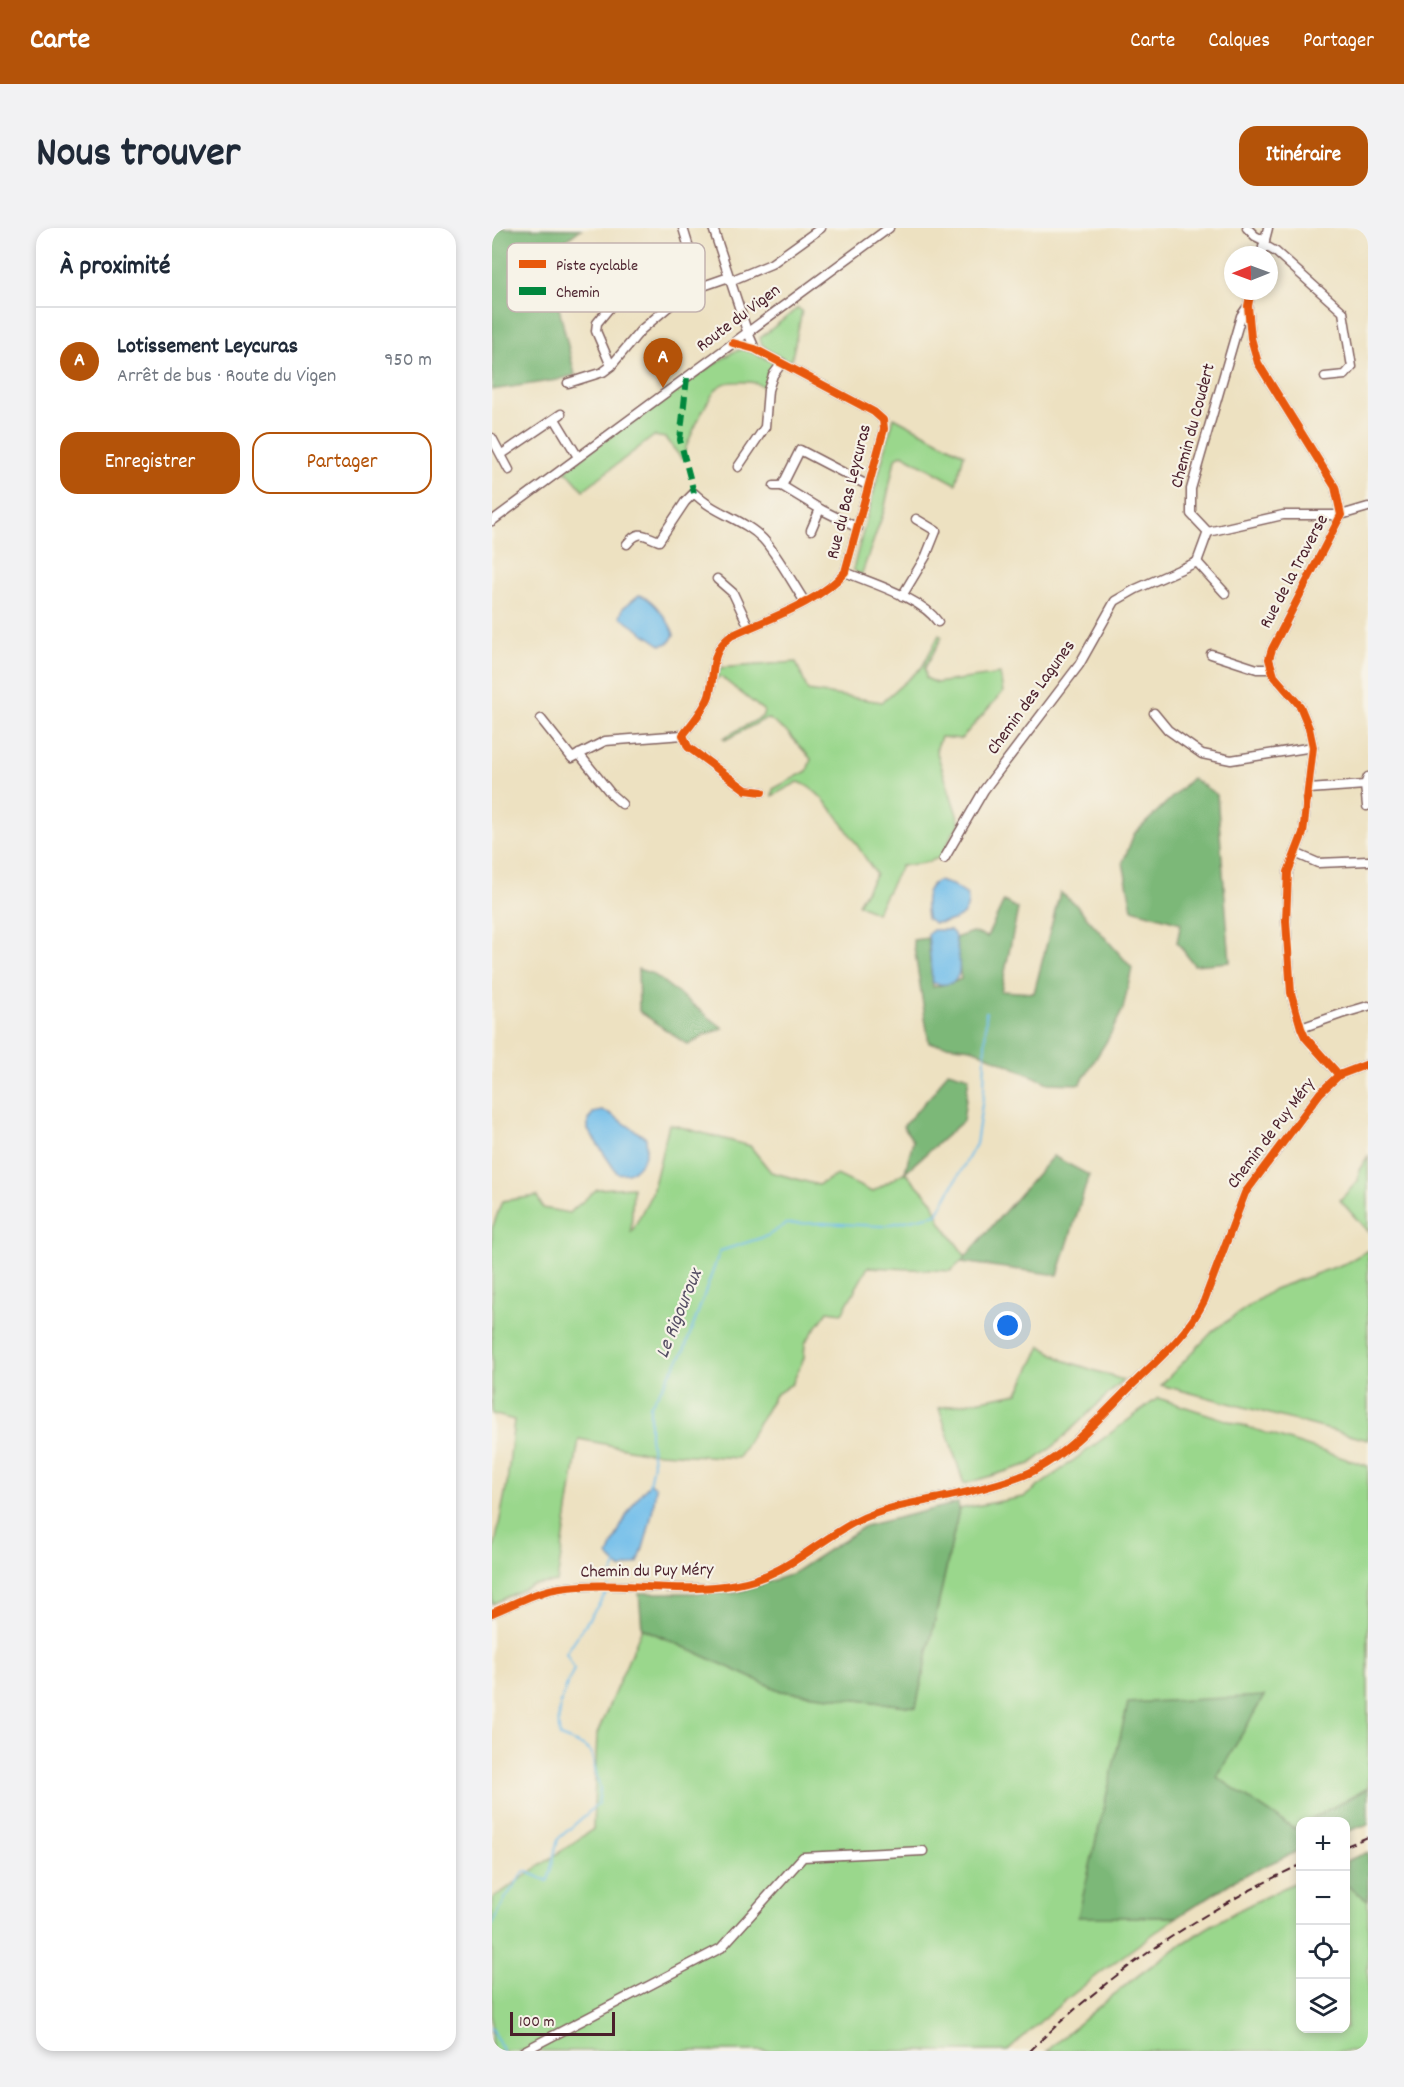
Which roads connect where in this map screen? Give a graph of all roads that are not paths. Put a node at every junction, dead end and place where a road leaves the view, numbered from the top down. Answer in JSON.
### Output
{"nodes":[{"id":1,"x":683,"y":228,"type":"edge"},
{"id":2,"x":713,"y":228,"type":"edge"},
{"id":3,"x":821,"y":228,"type":"edge"},
{"id":4,"x":889,"y":228,"type":"edge"},
{"id":5,"x":1246,"y":228,"type":"edge"},
{"id":6,"x":1268,"y":228,"type":"edge"},
{"id":7,"x":688,"y":243,"type":"edge"},
{"id":8,"x":1264,"y":243,"type":"junction"},
{"id":9,"x":1263,"y":246,"type":"edge"},
{"id":10,"x":729,"y":279,"type":"junction"},
{"id":11,"x":705,"y":286,"type":"edge"},
{"id":12,"x":1249,"y":300,"type":"edge"},
{"id":13,"x":1248,"y":306,"type":"junction"},
{"id":14,"x":606,"y":312,"type":"edge"},
{"id":15,"x":662,"y":312,"type":"edge"},
{"id":16,"x":749,"y":332,"type":"junction"},
{"id":17,"x":733,"y":343,"type":"junction"},
{"id":18,"x":755,"y":349,"type":"junction"},
{"id":19,"x":782,"y":363,"type":"junction"},
{"id":20,"x":611,"y":366,"type":"junction"},
{"id":21,"x":1325,"y":377,"type":"dead end"},
{"id":22,"x":568,"y":383,"type":"dead end"},
{"id":23,"x":492,"y":438,"type":"edge"},
{"id":24,"x":502,"y":454,"type":"junction"},
{"id":25,"x":578,"y":457,"type":"junction"},
{"id":26,"x":738,"y":467,"type":"dead end"},
{"id":27,"x":509,"y":470,"type":"dead end"},
{"id":28,"x":869,"y":486,"type":"junction"},
{"id":29,"x":1368,"y":507,"type":"edge"},
{"id":30,"x":820,"y":509,"type":"junction"},
{"id":31,"x":1341,"y":515,"type":"junction"},
{"id":32,"x":915,"y":519,"type":"dead end"},
{"id":33,"x":492,"y":521,"type":"edge"},
{"id":34,"x":858,"y":528,"type":"junction"},
{"id":35,"x":811,"y":530,"type":"dead end"},
{"id":36,"x":1208,"y":532,"type":"junction"},
{"id":37,"x":627,"y":544,"type":"dead end"},
{"id":38,"x":1197,"y":562,"type":"junction"},
{"id":39,"x":845,"y":572,"type":"junction"},
{"id":40,"x":717,"y":579,"type":"dead end"},
{"id":41,"x":1225,"y":592,"type":"dead end"},
{"id":42,"x":902,"y":596,"type":"junction"},
{"id":43,"x":805,"y":602,"type":"junction"},
{"id":44,"x":938,"y":622,"type":"dead end"},
{"id":45,"x":749,"y":627,"type":"junction"},
{"id":46,"x":1211,"y":654,"type":"dead end"},
{"id":47,"x":1272,"y":669,"type":"junction"},
{"id":48,"x":1154,"y":713,"type":"dead end"},
{"id":49,"x":541,"y":719,"type":"dead end"},
{"id":50,"x":683,"y":735,"type":"junction"},
{"id":51,"x":1313,"y":747,"type":"junction"},
{"id":52,"x":579,"y":754,"type":"junction"},
{"id":53,"x":1366,"y":781,"type":"edge"},
{"id":54,"x":1309,"y":789,"type":"junction"},
{"id":55,"x":762,"y":792,"type":"dead end"},
{"id":56,"x":622,"y":804,"type":"dead end"},
{"id":57,"x":1367,"y":806,"type":"edge"},
{"id":58,"x":1295,"y":853,"type":"junction"},
{"id":59,"x":944,"y":859,"type":"dead end"},
{"id":60,"x":1368,"y":861,"type":"edge"},
{"id":61,"x":1368,"y":1006,"type":"edge"},
{"id":62,"x":1301,"y":1029,"type":"junction"},
{"id":63,"x":1368,"y":1064,"type":"edge"},
{"id":64,"x":1339,"y":1075,"type":"junction"},
{"id":65,"x":735,"y":1585,"type":"joint"},
{"id":66,"x":492,"y":1613,"type":"edge"},
{"id":67,"x":923,"y":1851,"type":"dead end"},
{"id":68,"x":524,"y":2051,"type":"edge"}],
"edges":[{"from":1,"to":7,"type":"street"},
{"from":2,"to":10,"type":"street"},
{"from":3,"to":10,"type":"street"},
{"from":4,"to":16,"type":"street","name":"Route du Vigen"},
{"from":5,"to":8,"type":"street"},
{"from":6,"to":8,"type":"street"},
{"from":8,"to":9,"type":"street"},
{"from":8,"to":21,"type":"street"},
{"from":10,"to":11,"type":"street"},
{"from":10,"to":16,"type":"street"},
{"from":12,"to":13,"type":"street","name":"Rue de la Traverse"},
{"from":13,"to":31,"type":"street","name":"Rue de la Traverse"},
{"from":13,"to":36,"type":"street","name":"Chemin du Coudert"},
{"from":14,"to":20,"type":"street"},
{"from":15,"to":20,"type":"street"},
{"from":16,"to":17,"type":"street","name":"Route du Vigen"},
{"from":16,"to":18,"type":"street"},
{"from":17,"to":18,"type":"street","name":"Rue du Bas Leycuras"},
{"from":17,"to":25,"type":"street","name":"Route du Vigen"},
{"from":18,"to":19,"type":"street","name":"Rue du Bas Leycuras"},
{"from":19,"to":26,"type":"street"},
{"from":19,"to":28,"type":"street","name":"Rue du Bas Leycuras"},
{"from":20,"to":22,"type":"street"},
{"from":23,"to":24,"type":"street"},
{"from":24,"to":25,"type":"street"},
{"from":24,"to":27,"type":"street"},
{"from":25,"to":33,"type":"street","name":"Route du Vigen"},
{"from":28,"to":30,"type":"street"},
{"from":28,"to":34,"type":"street","name":"Rue du Bas Leycuras"},
{"from":29,"to":31,"type":"street"},
{"from":30,"to":34,"type":"street"},
{"from":30,"to":35,"type":"street"},
{"from":31,"to":36,"type":"street"},
{"from":31,"to":47,"type":"street","name":"Rue de la Traverse"},
{"from":32,"to":42,"type":"street"},
{"from":34,"to":39,"type":"street","name":"Rue du Bas Leycuras"},
{"from":36,"to":38,"type":"street"},
{"from":37,"to":43,"type":"street"},
{"from":38,"to":41,"type":"street"},
{"from":38,"to":59,"type":"street","name":"Chemin des Lagunes"},
{"from":39,"to":42,"type":"street"},
{"from":39,"to":43,"type":"street","name":"Rue du Bas Leycuras"},
{"from":40,"to":45,"type":"street"},
{"from":42,"to":44,"type":"street"},
{"from":43,"to":45,"type":"street","name":"Rue du Bas Leycuras"},
{"from":45,"to":50,"type":"street","name":"Rue du Bas Leycuras"},
{"from":46,"to":47,"type":"street"},
{"from":47,"to":51,"type":"street"},
{"from":48,"to":51,"type":"street"},
{"from":49,"to":52,"type":"street"},
{"from":50,"to":52,"type":"street"},
{"from":50,"to":55,"type":"street"},
{"from":51,"to":54,"type":"street"},
{"from":52,"to":56,"type":"street"},
{"from":53,"to":54,"type":"street"},
{"from":53,"to":57,"type":"street"},
{"from":54,"to":58,"type":"street"},
{"from":58,"to":60,"type":"street"},
{"from":58,"to":62,"type":"street"},
{"from":61,"to":62,"type":"street"},
{"from":62,"to":64,"type":"street"},
{"from":63,"to":64,"type":"street","name":"Chemin de Puy Méry"},
{"from":64,"to":65,"type":"street","name":"Chemin de Puy Méry"},
{"from":65,"to":66,"type":"street","name":"Chemin du Puy Méry"},
{"from":67,"to":68,"type":"street"}]}
